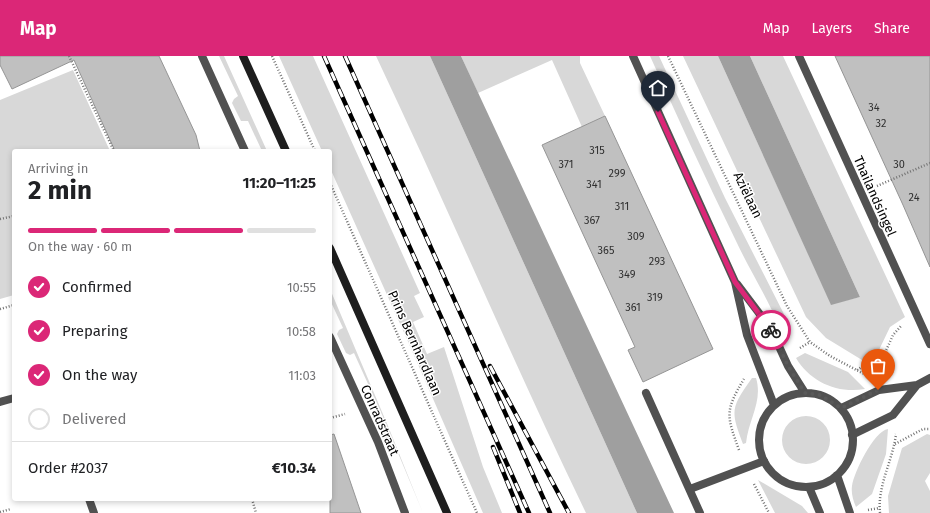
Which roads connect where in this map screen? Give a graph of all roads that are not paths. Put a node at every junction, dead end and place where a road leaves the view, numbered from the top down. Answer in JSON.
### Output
{"nodes":[{"id":1,"x":202,"y":56,"type":"edge"},
{"id":2,"x":243,"y":56,"type":"edge"},
{"id":3,"x":632,"y":56,"type":"edge"},
{"id":4,"x":799,"y":56,"type":"edge"},
{"id":5,"x":244,"y":149,"type":"edge"},
{"id":6,"x":285,"y":149,"type":"edge"},
{"id":7,"x":332,"y":253,"type":"edge"},
{"id":8,"x":735,"y":282,"type":"junction"},
{"id":9,"x":332,"y":341,"type":"edge"},
{"id":10,"x":930,"y":344,"type":"edge"},
{"id":11,"x":930,"y":378,"type":"edge"},
{"id":12,"x":917,"y":385,"type":"junction"},
{"id":13,"x":646,"y":393,"type":"dead end"},
{"id":14,"x":805,"y":393,"type":"junction"},
{"id":15,"x":12,"y":399,"type":"edge"},
{"id":16,"x":0,"y":402,"type":"edge"},
{"id":17,"x":774,"y":405,"type":"junction"},
{"id":18,"x":841,"y":408,"type":"junction"},
{"id":19,"x":852,"y":435,"type":"junction"},
{"id":20,"x":764,"y":461,"type":"junction"},
{"id":21,"x":837,"y":475,"type":"junction"},
{"id":22,"x":809,"y":487,"type":"junction"},
{"id":23,"x":690,"y":489,"type":"junction"},
{"id":24,"x":91,"y":501,"type":"edge"},
{"id":25,"x":94,"y":513,"type":"edge"},
{"id":26,"x":405,"y":513,"type":"edge"},
{"id":27,"x":447,"y":513,"type":"edge"},
{"id":28,"x":700,"y":513,"type":"edge"},
{"id":29,"x":820,"y":513,"type":"edge"},
{"id":30,"x":850,"y":513,"type":"edge"}],
"edges":[{"from":1,"to":5,"type":"street"},
{"from":2,"to":6,"type":"main road"},
{"from":3,"to":8,"type":"street"},
{"from":4,"to":10,"type":"street","name":"Thailandsingel"},
{"from":7,"to":27,"type":"main road"},
{"from":8,"to":14,"type":"street"},
{"from":8,"to":17,"type":"street"},
{"from":9,"to":26,"type":"street","name":"Conradstraat"},
{"from":11,"to":12,"type":"street"},
{"from":12,"to":18,"type":"street"},
{"from":12,"to":19,"type":"street"},
{"from":13,"to":23,"type":"street"},
{"from":14,"to":17,"type":"street"},
{"from":14,"to":18,"type":"street"},
{"from":15,"to":16,"type":"street"},
{"from":17,"to":20,"type":"street"},
{"from":18,"to":19,"type":"street"},
{"from":19,"to":21,"type":"street"},
{"from":20,"to":22,"type":"street"},
{"from":20,"to":23,"type":"street"},
{"from":21,"to":22,"type":"street"},
{"from":21,"to":30,"type":"street"},
{"from":22,"to":29,"type":"street"},
{"from":23,"to":28,"type":"street"},
{"from":24,"to":25,"type":"street"}]}
